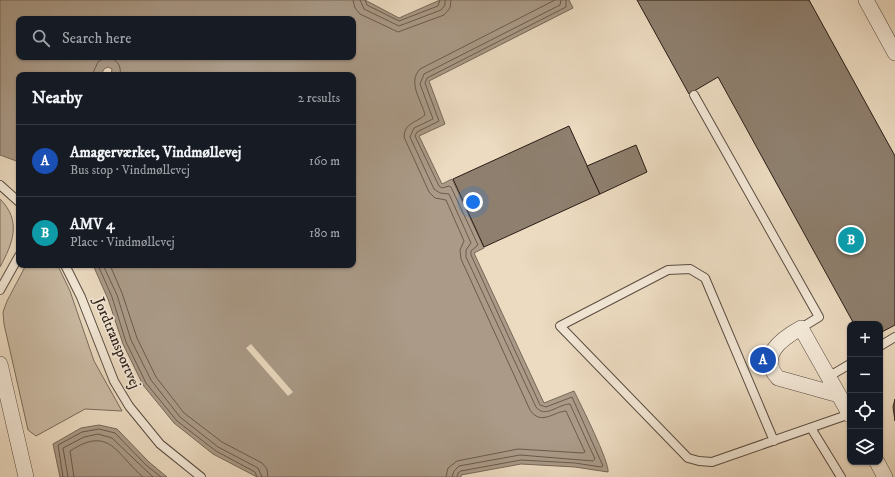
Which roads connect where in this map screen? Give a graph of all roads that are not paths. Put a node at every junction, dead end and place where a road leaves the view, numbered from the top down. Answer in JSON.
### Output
{"nodes":[{"id":1,"x":866,"y":0,"type":"edge"},
{"id":2,"x":895,"y":53,"type":"edge"},
{"id":3,"x":694,"y":95,"type":"dead end"},
{"id":4,"x":0,"y":184,"type":"edge"},
{"id":5,"x":16,"y":199,"type":"edge"},
{"id":6,"x":16,"y":261,"type":"edge"},
{"id":7,"x":68,"y":268,"type":"edge"},
{"id":8,"x":0,"y":290,"type":"edge"},
{"id":9,"x":801,"y":328,"type":"junction"},
{"id":10,"x":895,"y":337,"type":"edge"},
{"id":11,"x":883,"y":344,"type":"edge"},
{"id":12,"x":0,"y":364,"type":"edge"},
{"id":13,"x":847,"y":366,"type":"edge"},
{"id":14,"x":828,"y":377,"type":"junction"},
{"id":15,"x":839,"y":395,"type":"junction"},
{"id":16,"x":847,"y":409,"type":"edge"},
{"id":17,"x":847,"y":415,"type":"edge"},
{"id":18,"x":811,"y":428,"type":"junction"},
{"id":19,"x":774,"y":441,"type":"junction"},
{"id":20,"x":879,"y":465,"type":"edge"},
{"id":21,"x":26,"y":477,"type":"edge"},
{"id":22,"x":201,"y":477,"type":"edge"},
{"id":23,"x":841,"y":477,"type":"edge"},
{"id":24,"x":885,"y":477,"type":"edge"}],
"edges":[{"from":1,"to":2,"type":"street"},
{"from":3,"to":9,"type":"lane"},
{"from":4,"to":5,"type":"lane"},
{"from":6,"to":8,"type":"lane"},
{"from":7,"to":22,"type":"lane","name":"Jordtransportvej"},
{"from":9,"to":14,"type":"street"},
{"from":9,"to":15,"type":"street"},
{"from":10,"to":11,"type":"lane"},
{"from":12,"to":21,"type":"street"},
{"from":13,"to":14,"type":"lane"},
{"from":14,"to":15,"type":"street"},
{"from":15,"to":16,"type":"street"},
{"from":17,"to":18,"type":"lane"},
{"from":18,"to":19,"type":"lane"},
{"from":18,"to":23,"type":"lane"},
{"from":19,"to":19,"type":"lane"},
{"from":20,"to":24,"type":"street"}]}
